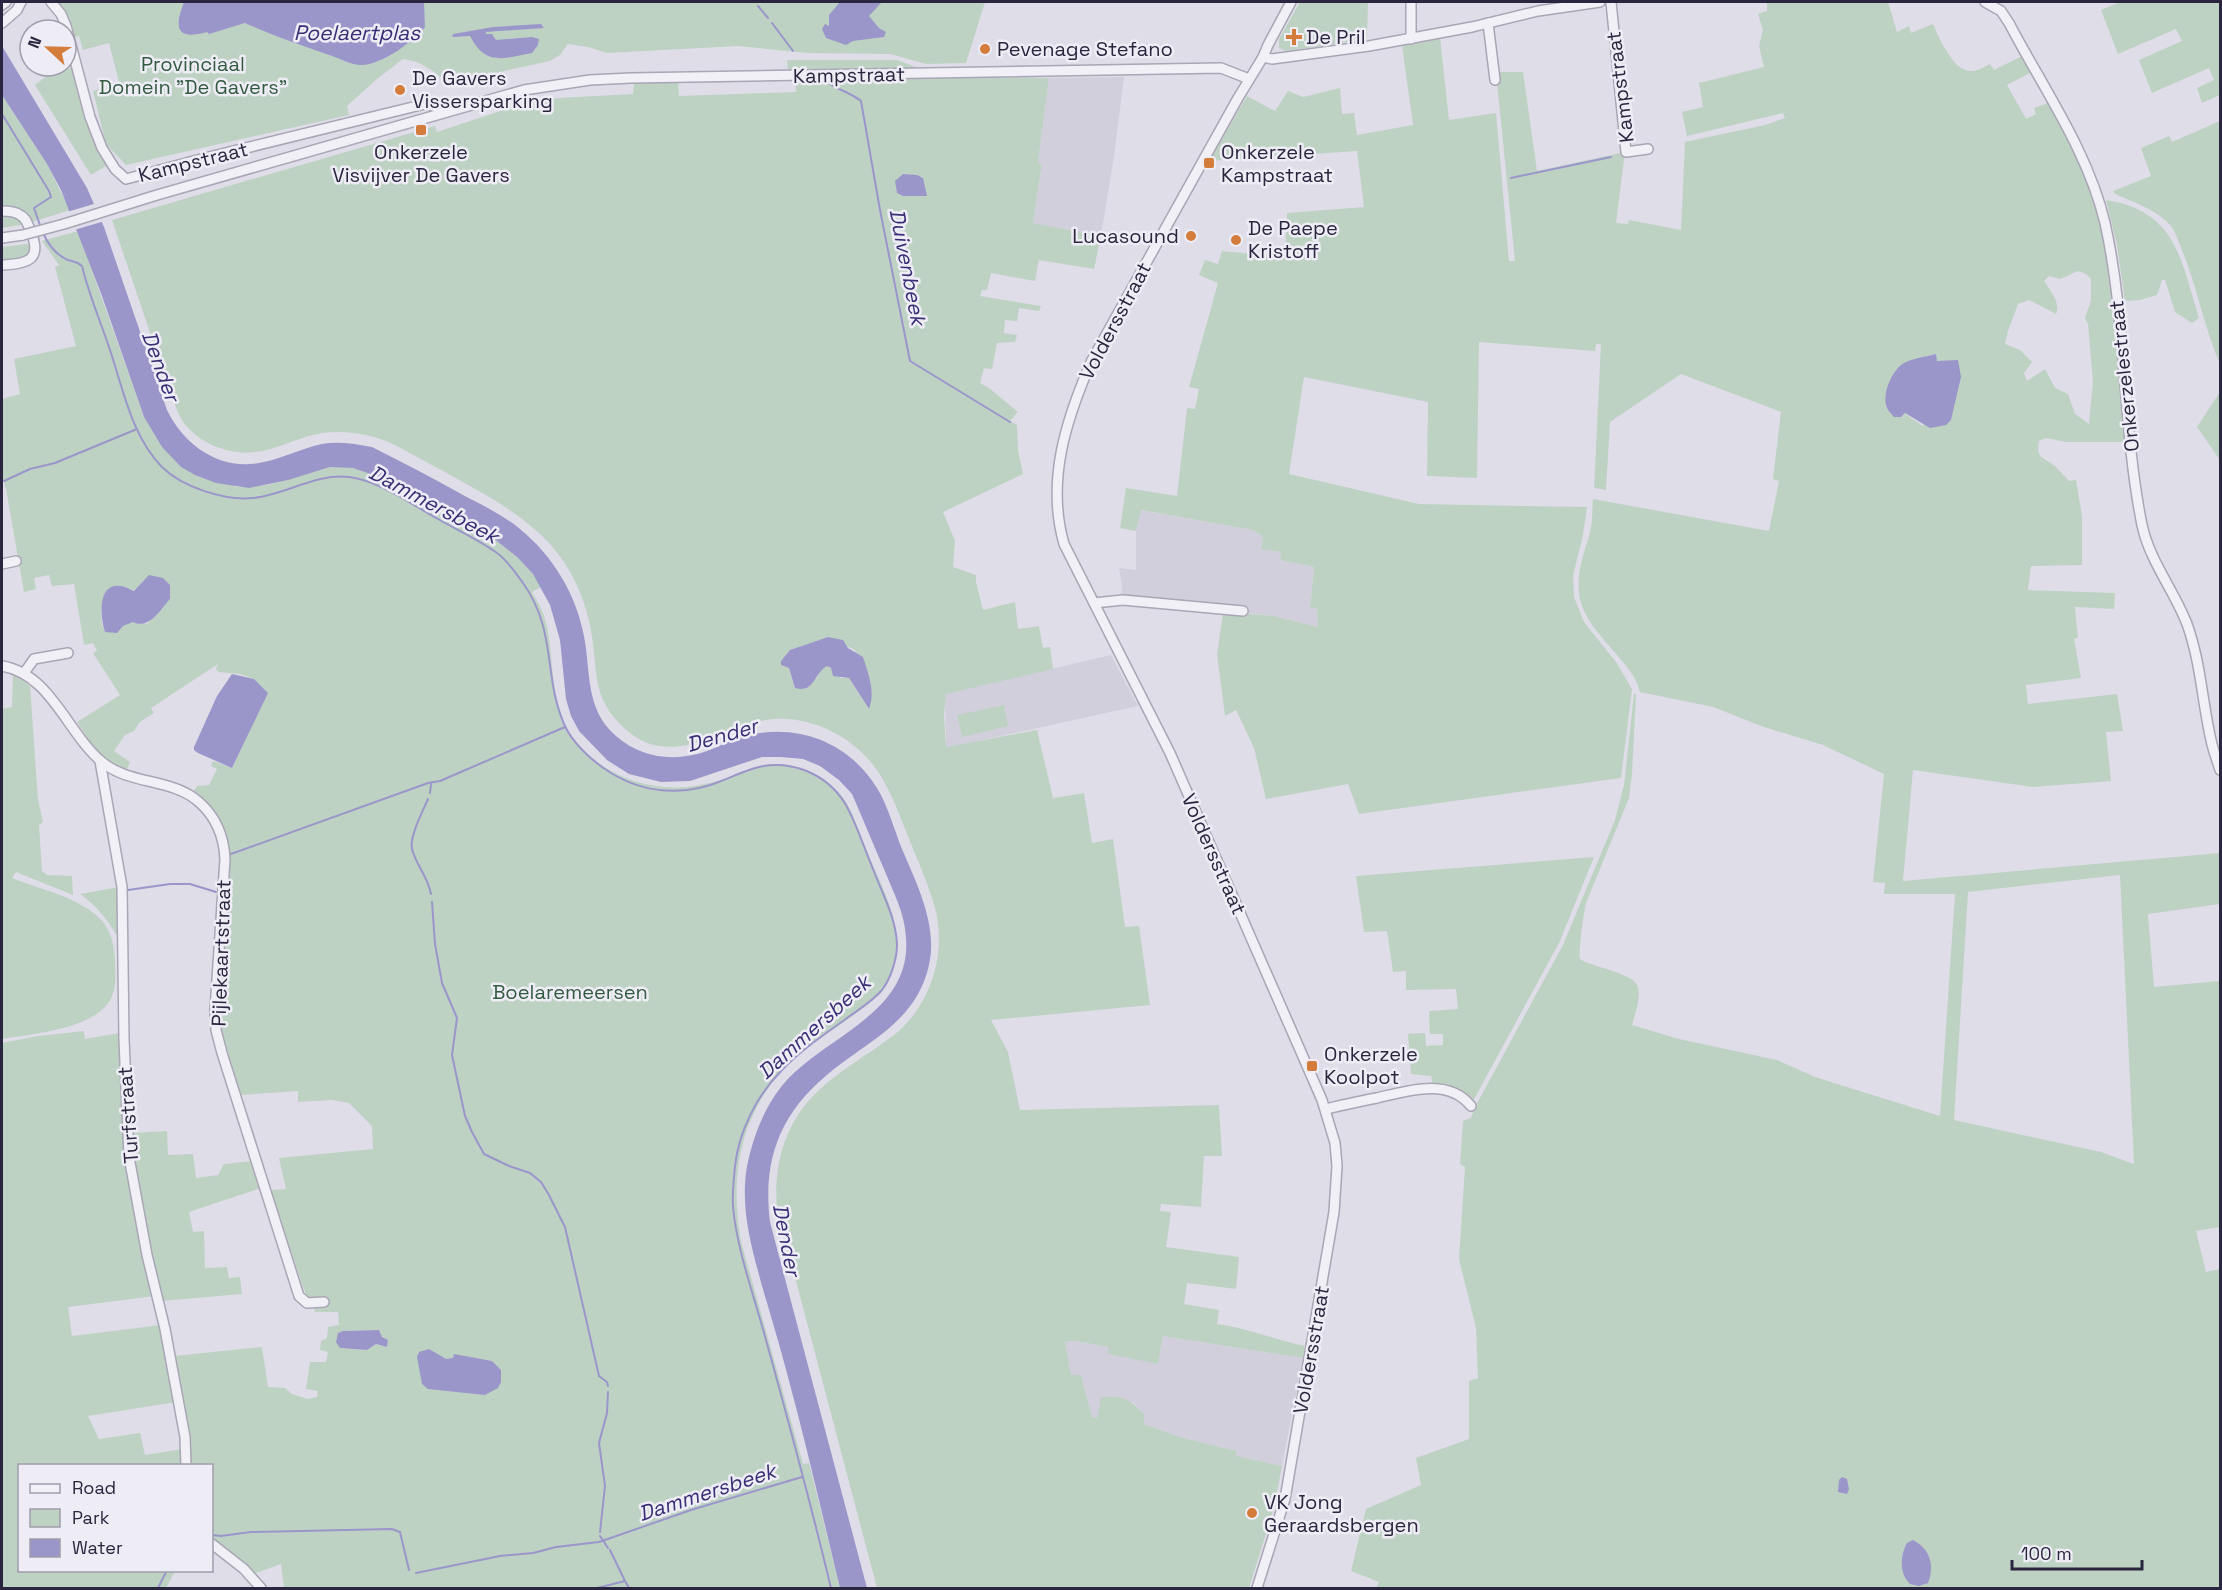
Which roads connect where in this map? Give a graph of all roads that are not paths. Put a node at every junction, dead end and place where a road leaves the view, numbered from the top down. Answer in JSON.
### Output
{"nodes":[{"id":1,"x":6,"y":2,"type":"edge"},
{"id":2,"x":21,"y":2,"type":"edge"},
{"id":3,"x":51,"y":2,"type":"edge"},
{"id":4,"x":1291,"y":2,"type":"edge"},
{"id":5,"x":1411,"y":2,"type":"edge"},
{"id":6,"x":1600,"y":2,"type":"edge"},
{"id":7,"x":1611,"y":2,"type":"edge"},
{"id":8,"x":1985,"y":2,"type":"edge"},
{"id":9,"x":2,"y":5,"type":"edge"},
{"id":10,"x":2,"y":23,"type":"edge"},
{"id":11,"x":1488,"y":23,"type":"junction"},
{"id":12,"x":1411,"y":39,"type":"junction"},
{"id":13,"x":1263,"y":57,"type":"junction"},
{"id":14,"x":1249,"y":79,"type":"junction"},
{"id":15,"x":1495,"y":80,"type":"dead end"},
{"id":16,"x":450,"y":111,"type":"junction"},
{"id":17,"x":1648,"y":149,"type":"dead end"},
{"id":18,"x":2,"y":211,"type":"edge"},
{"id":19,"x":2,"y":238,"type":"edge"},
{"id":20,"x":2,"y":265,"type":"edge"},
{"id":21,"x":16,"y":561,"type":"dead end"},
{"id":22,"x":2,"y":564,"type":"edge"},
{"id":23,"x":1094,"y":603,"type":"junction"},
{"id":24,"x":1243,"y":612,"type":"dead end"},
{"id":25,"x":68,"y":653,"type":"dead end"},
{"id":26,"x":2,"y":666,"type":"edge"},
{"id":27,"x":24,"y":673,"type":"junction"},
{"id":28,"x":100,"y":761,"type":"junction"},
{"id":29,"x":2220,"y":770,"type":"edge"},
{"id":30,"x":1471,"y":1106,"type":"dead end"},
{"id":31,"x":1326,"y":1109,"type":"junction"},
{"id":32,"x":324,"y":1302,"type":"dead end"},
{"id":33,"x":186,"y":1464,"type":"edge"},
{"id":34,"x":213,"y":1545,"type":"edge"},
{"id":35,"x":261,"y":1588,"type":"edge"},
{"id":36,"x":1257,"y":1588,"type":"edge"}],
"edges":[{"from":1,"to":9,"type":"street"},
{"from":2,"to":10,"type":"street"},
{"from":3,"to":16,"type":"street","name":"Kampstraat"},
{"from":4,"to":13,"type":"street","name":"Voldersstraat"},
{"from":5,"to":12,"type":"street"},
{"from":6,"to":11,"type":"street"},
{"from":7,"to":17,"type":"street","name":"Kampstraat"},
{"from":8,"to":29,"type":"street","name":"Onkerzelestraat"},
{"from":11,"to":12,"type":"street"},
{"from":11,"to":15,"type":"street"},
{"from":12,"to":13,"type":"street"},
{"from":13,"to":14,"type":"street","name":"Voldersstraat"},
{"from":14,"to":16,"type":"street","name":"Kampstraat"},
{"from":14,"to":23,"type":"street","name":"Voldersstraat"},
{"from":16,"to":19,"type":"street","name":"Kampstraat","bridge":true},
{"from":18,"to":20,"type":"street"},
{"from":21,"to":22,"type":"street"},
{"from":23,"to":24,"type":"street"},
{"from":23,"to":31,"type":"street","name":"Voldersstraat"},
{"from":25,"to":27,"type":"street"},
{"from":26,"to":27,"type":"street","name":"Pijlekaartstraat"},
{"from":27,"to":28,"type":"street","name":"Pijlekaartstraat"},
{"from":28,"to":32,"type":"street","name":"Pijlekaartstraat"},
{"from":28,"to":33,"type":"street","name":"Turfstraat"},
{"from":30,"to":31,"type":"street"},
{"from":31,"to":36,"type":"street","name":"Voldersstraat"},
{"from":34,"to":35,"type":"street"}]}
